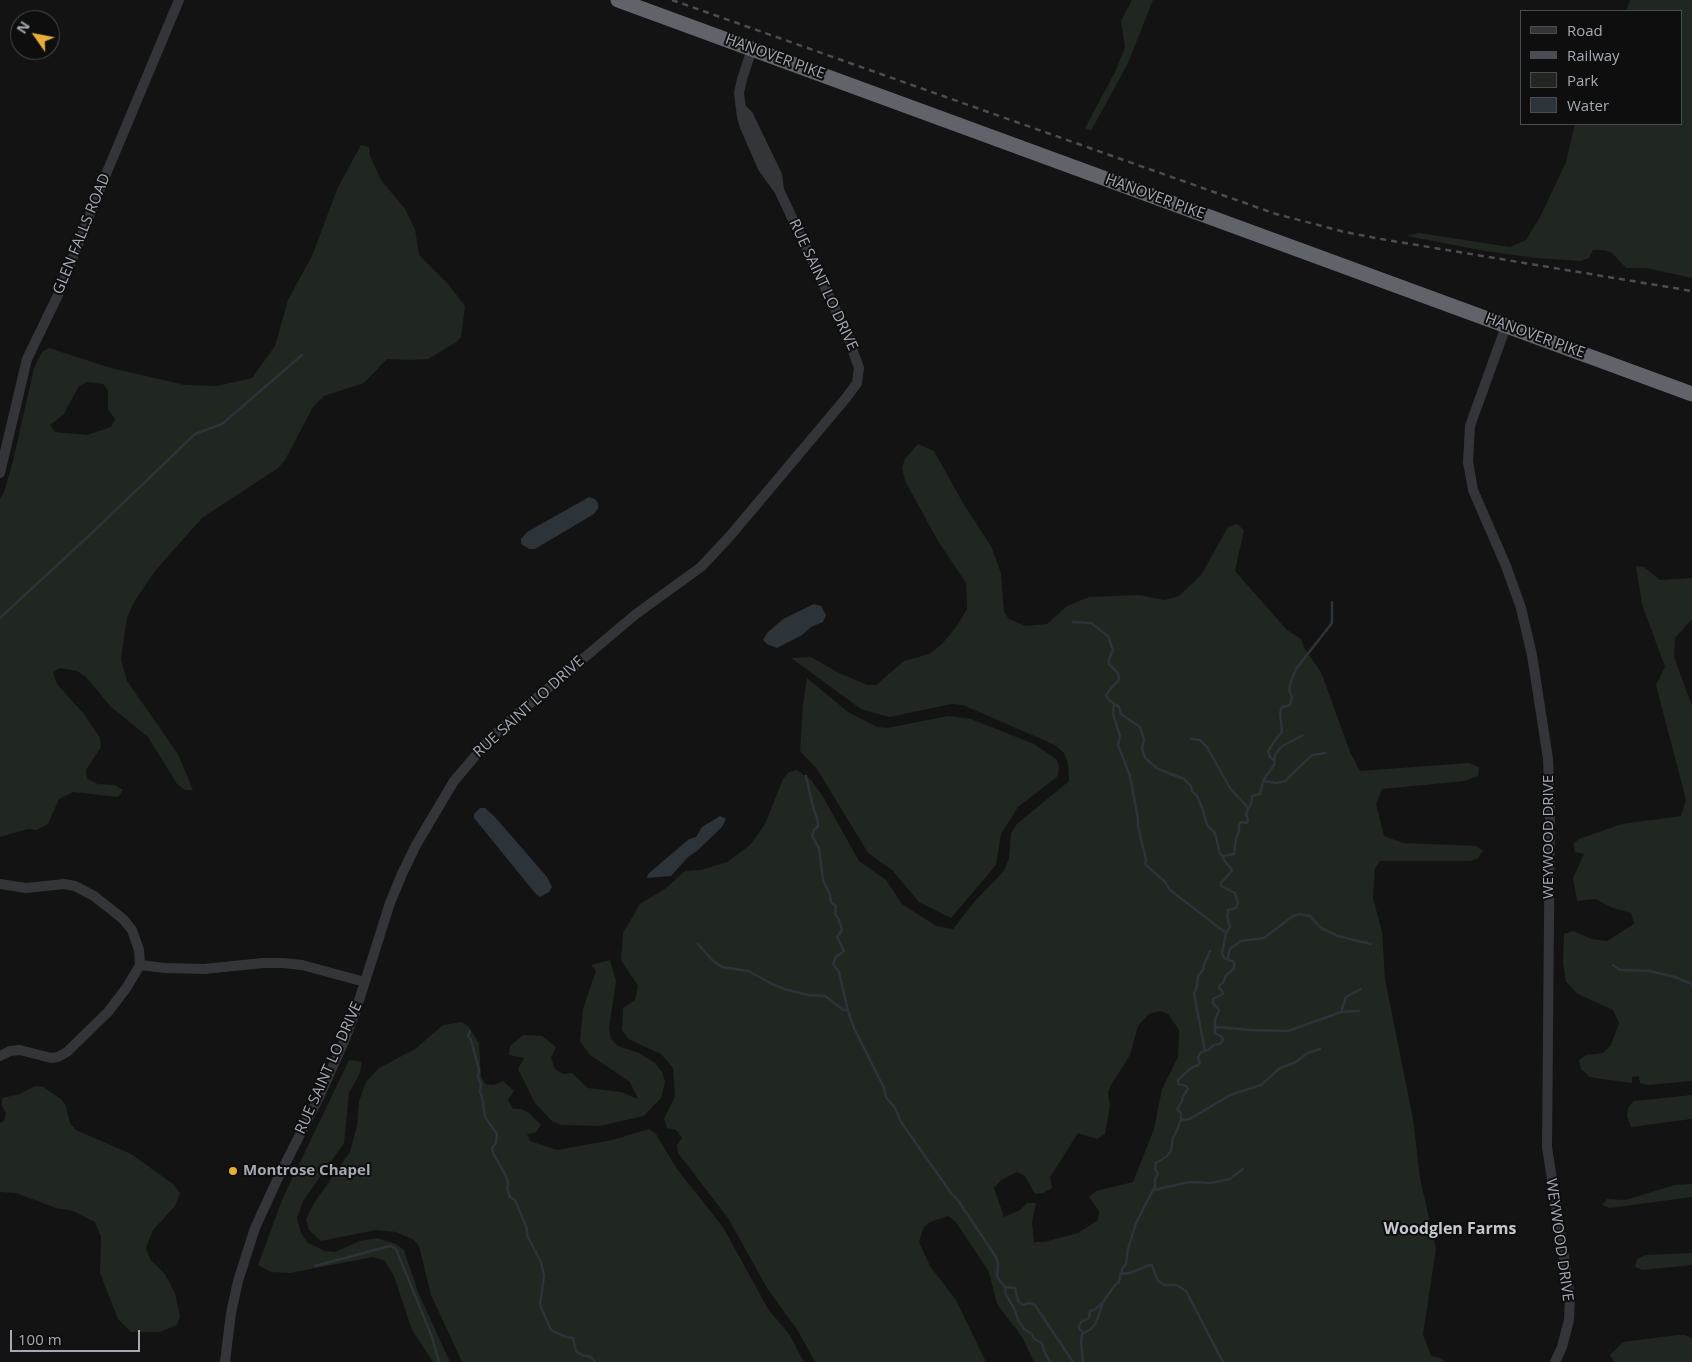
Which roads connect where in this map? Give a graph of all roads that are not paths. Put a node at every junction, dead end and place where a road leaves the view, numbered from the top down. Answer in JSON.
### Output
{"nodes":[{"id":1,"x":179,"y":0,"type":"edge"},
{"id":2,"x":618,"y":0,"type":"edge"},
{"id":3,"x":752,"y":49,"type":"junction"},
{"id":4,"x":1506,"y":326,"type":"junction"},
{"id":5,"x":1692,"y":394,"type":"edge"},
{"id":6,"x":0,"y":473,"type":"edge"},
{"id":7,"x":0,"y":884,"type":"edge"},
{"id":8,"x":140,"y":964,"type":"junction"},
{"id":9,"x":365,"y":982,"type":"junction"},
{"id":10,"x":0,"y":1056,"type":"edge"},
{"id":11,"x":225,"y":1362,"type":"edge"},
{"id":12,"x":1555,"y":1362,"type":"edge"}],
"edges":[{"from":1,"to":6,"type":"street","name":"GLEN FALLS ROAD"},
{"from":2,"to":3,"type":"highway","name":"HANOVER PIKE"},
{"from":3,"to":4,"type":"highway","name":"HANOVER PIKE"},
{"from":3,"to":9,"type":"street","name":"RUE SAINT LO DRIVE"},
{"from":4,"to":5,"type":"highway","name":"HANOVER PIKE"},
{"from":4,"to":12,"type":"street","name":"WEYWOOD DRIVE"},
{"from":7,"to":8,"type":"street"},
{"from":8,"to":9,"type":"street"},
{"from":8,"to":10,"type":"street"},
{"from":9,"to":11,"type":"street","name":"RUE SAINT LO DRIVE"}]}
